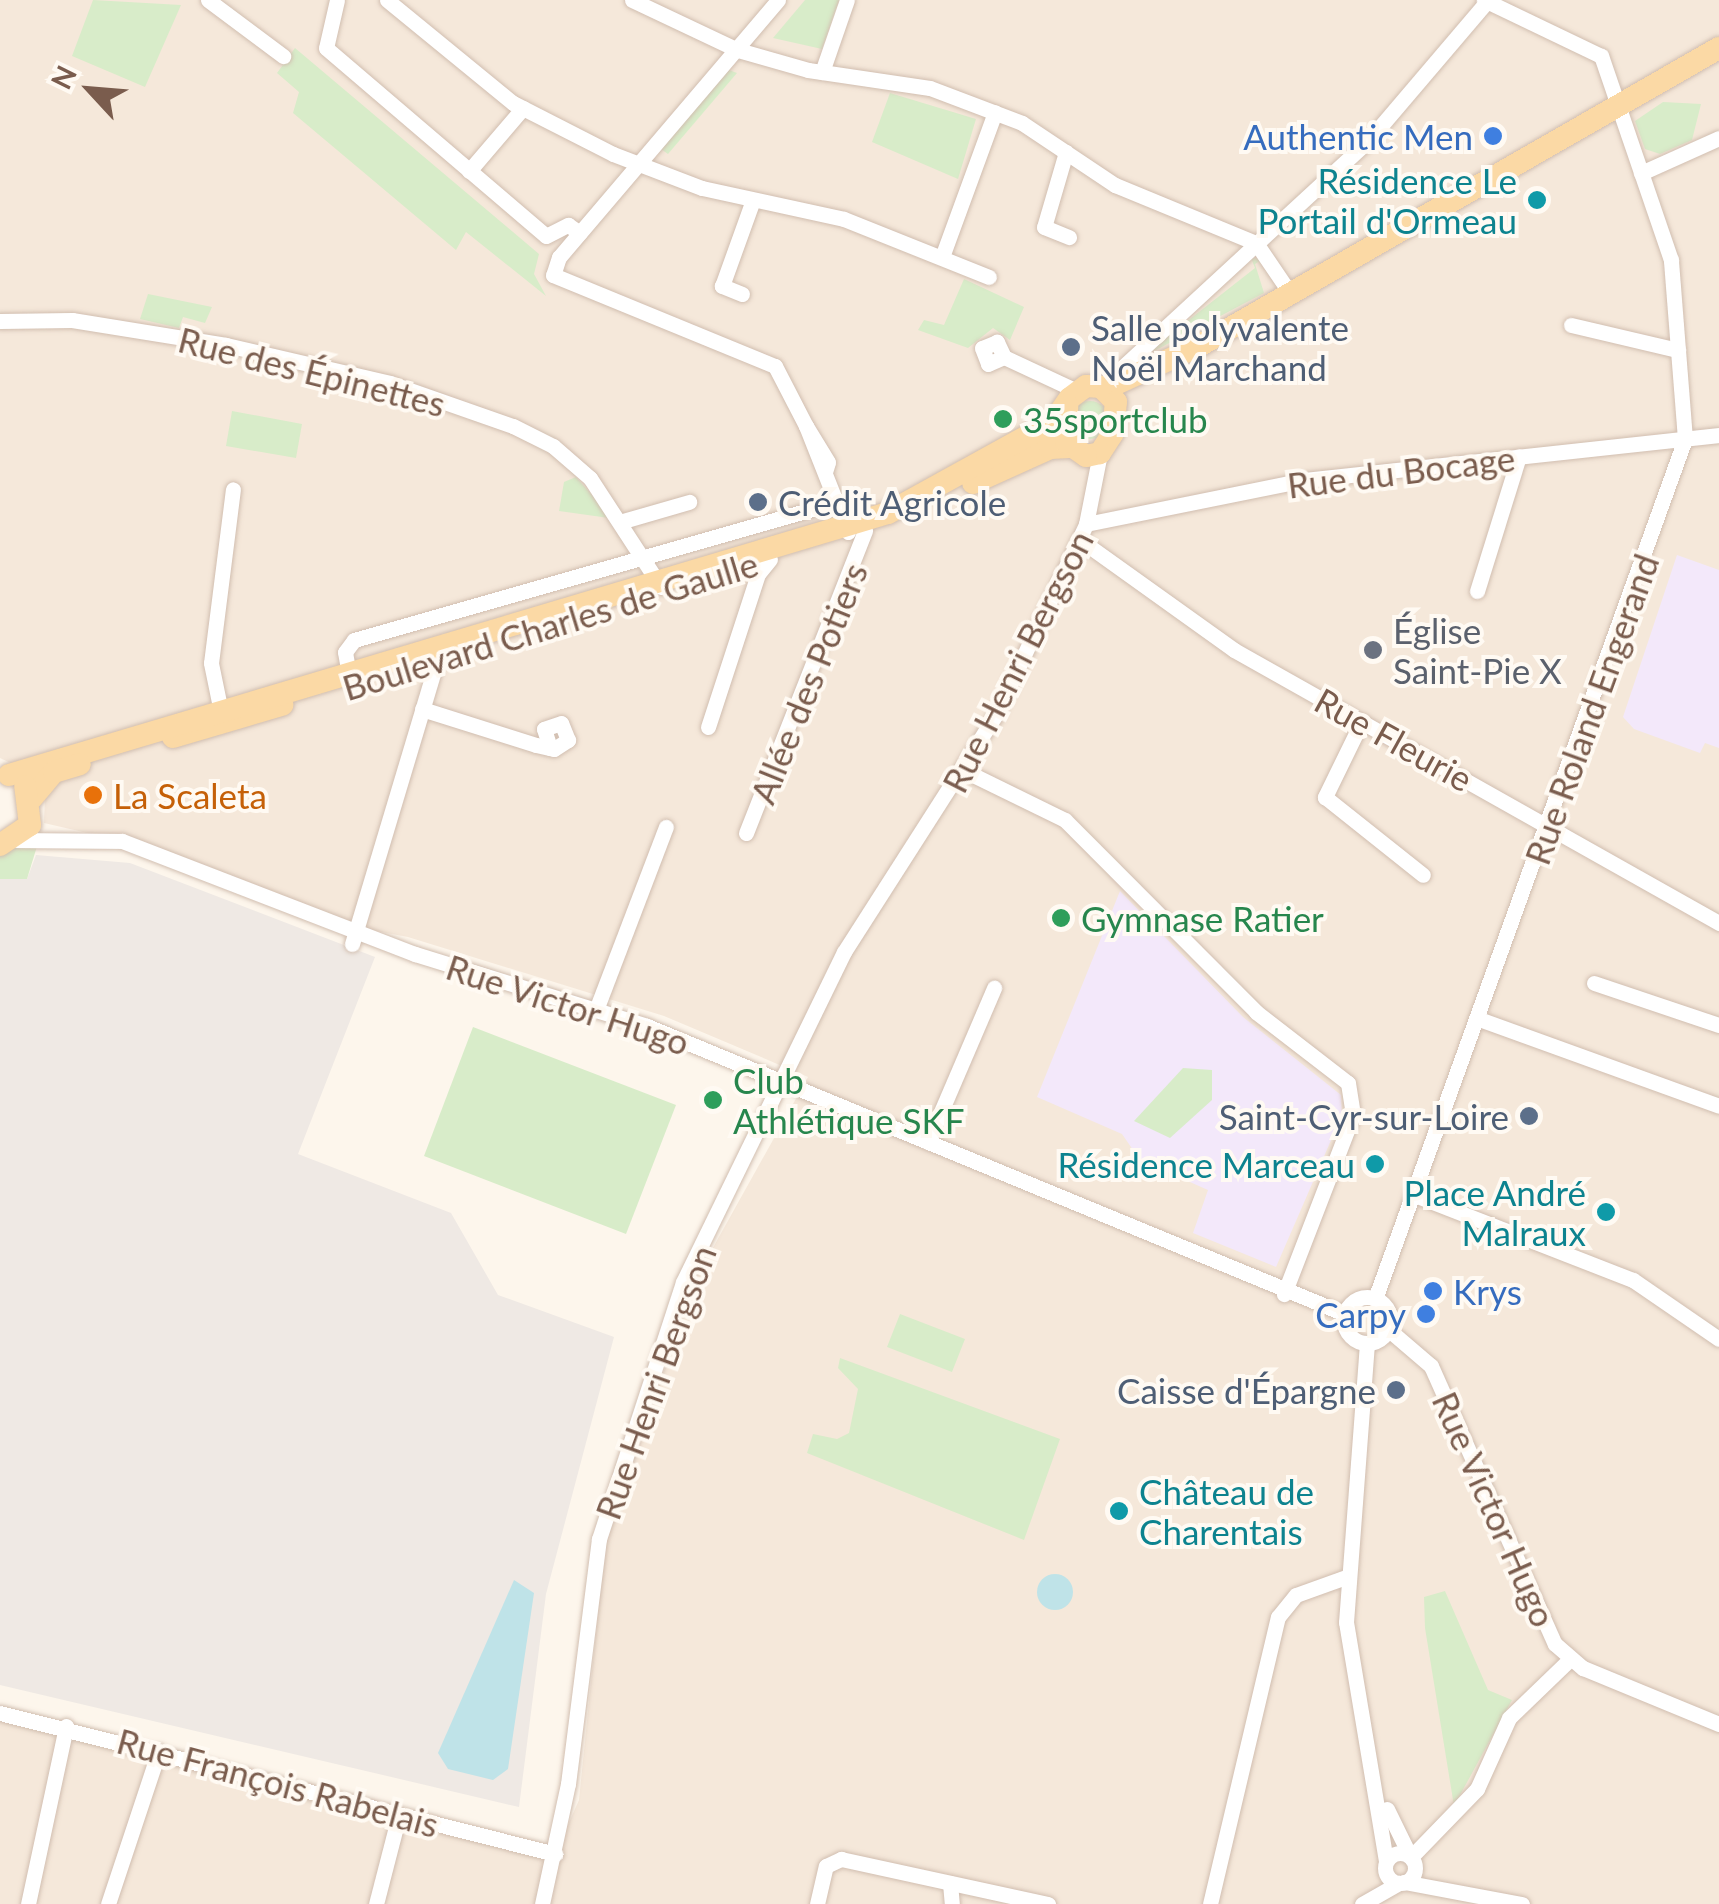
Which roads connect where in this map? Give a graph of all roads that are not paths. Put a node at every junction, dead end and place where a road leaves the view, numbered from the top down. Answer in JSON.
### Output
{"nodes":[{"id":1,"x":208,"y":0,"type":"edge"},
{"id":2,"x":337,"y":0,"type":"edge"},
{"id":3,"x":388,"y":0,"type":"edge"},
{"id":4,"x":632,"y":0,"type":"edge"},
{"id":5,"x":778,"y":0,"type":"edge"},
{"id":6,"x":848,"y":0,"type":"edge"},
{"id":7,"x":1486,"y":2,"type":"edge"},
{"id":8,"x":228,"y":4,"type":"edge"},
{"id":9,"x":655,"y":6,"type":"edge"},
{"id":10,"x":1719,"y":48,"type":"edge"},
{"id":11,"x":738,"y":50,"type":"junction"},
{"id":12,"x":283,"y":56,"type":"dead end"},
{"id":13,"x":822,"y":72,"type":"junction"},
{"id":14,"x":523,"y":108,"type":"junction"},
{"id":15,"x":1615,"y":108,"type":"junction"},
{"id":16,"x":995,"y":112,"type":"junction"},
{"id":17,"x":1719,"y":138,"type":"edge"},
{"id":18,"x":1066,"y":152,"type":"junction"},
{"id":19,"x":641,"y":164,"type":"junction"},
{"id":20,"x":470,"y":171,"type":"junction"},
{"id":21,"x":1642,"y":173,"type":"junction"},
{"id":22,"x":752,"y":200,"type":"junction"},
{"id":23,"x":580,"y":232,"type":"junction"},
{"id":24,"x":1070,"y":236,"type":"dead end"},
{"id":25,"x":1256,"y":243,"type":"junction"},
{"id":26,"x":942,"y":257,"type":"junction"},
{"id":27,"x":989,"y":277,"type":"dead end"},
{"id":28,"x":742,"y":294,"type":"dead end"},
{"id":29,"x":1290,"y":294,"type":"junction"},
{"id":30,"x":0,"y":321,"type":"edge"},
{"id":31,"x":1572,"y":325,"type":"dead end"},
{"id":32,"x":1678,"y":350,"type":"junction"},
{"id":33,"x":1004,"y":358,"type":"dead end"},
{"id":34,"x":1108,"y":394,"type":"junction"},
{"id":35,"x":1072,"y":398,"type":"junction"},
{"id":36,"x":1719,"y":435,"type":"edge"},
{"id":37,"x":1685,"y":439,"type":"junction"},
{"id":38,"x":1519,"y":456,"type":"junction"},
{"id":39,"x":1088,"y":457,"type":"junction"},
{"id":40,"x":232,"y":489,"type":"dead end"},
{"id":41,"x":690,"y":502,"type":"dead end"},
{"id":42,"x":623,"y":522,"type":"junction"},
{"id":43,"x":849,"y":524,"type":"junction"},
{"id":44,"x":1083,"y":532,"type":"junction"},
{"id":45,"x":770,"y":559,"type":"junction"},
{"id":46,"x":655,"y":575,"type":"junction"},
{"id":47,"x":1477,"y":591,"type":"dead end"},
{"id":48,"x":438,"y":658,"type":"junction"},
{"id":49,"x":220,"y":707,"type":"junction"},
{"id":50,"x":422,"y":709,"type":"junction"},
{"id":51,"x":1362,"y":721,"type":"junction"},
{"id":52,"x":708,"y":727,"type":"dead end"},
{"id":53,"x":550,"y":748,"type":"dead end"},
{"id":54,"x":965,"y":770,"type":"junction"},
{"id":55,"x":4,"y":774,"type":"edge"},
{"id":56,"x":32,"y":807,"type":"junction"},
{"id":57,"x":1550,"y":825,"type":"junction"},
{"id":58,"x":666,"y":828,"type":"dead end"},
{"id":59,"x":746,"y":834,"type":"dead end"},
{"id":60,"x":60,"y":836,"type":"junction"},
{"id":61,"x":9,"y":843,"type":"edge"},
{"id":62,"x":1422,"y":876,"type":"dead end"},
{"id":63,"x":1719,"y":923,"type":"edge"},
{"id":64,"x":352,"y":937,"type":"junction"},
{"id":65,"x":1594,"y":983,"type":"dead end"},
{"id":66,"x":994,"y":988,"type":"dead end"},
{"id":67,"x":596,"y":1010,"type":"junction"},
{"id":68,"x":1479,"y":1019,"type":"junction"},
{"id":69,"x":1719,"y":1024,"type":"edge"},
{"id":70,"x":787,"y":1081,"type":"junction"},
{"id":71,"x":1719,"y":1106,"type":"edge"},
{"id":72,"x":928,"y":1142,"type":"junction"},
{"id":73,"x":1412,"y":1194,"type":"junction"},
{"id":74,"x":1284,"y":1294,"type":"junction"},
{"id":75,"x":1375,"y":1299,"type":"junction"},
{"id":76,"x":1344,"y":1314,"type":"junction"},
{"id":77,"x":1389,"y":1330,"type":"junction"},
{"id":78,"x":1719,"y":1339,"type":"edge"},
{"id":79,"x":1367,"y":1343,"type":"junction"},
{"id":80,"x":1346,"y":1577,"type":"junction"},
{"id":81,"x":1569,"y":1660,"type":"junction"},
{"id":82,"x":0,"y":1713,"type":"edge"},
{"id":83,"x":1719,"y":1724,"type":"edge"},
{"id":84,"x":66,"y":1726,"type":"junction"},
{"id":85,"x":159,"y":1751,"type":"junction"},
{"id":86,"x":1377,"y":1787,"type":"junction"},
{"id":87,"x":399,"y":1814,"type":"junction"},
{"id":88,"x":555,"y":1854,"type":"junction"},
{"id":89,"x":1411,"y":1858,"type":"junction"},
{"id":90,"x":1385,"y":1864,"type":"junction"},
{"id":91,"x":950,"y":1883,"type":"junction"},
{"id":92,"x":1402,"y":1883,"type":"junction"},
{"id":93,"x":1463,"y":1891,"type":"junction"},
{"id":94,"x":1006,"y":1900,"type":"edge"},
{"id":95,"x":1363,"y":1903,"type":"edge"},
{"id":96,"x":28,"y":1904,"type":"edge"},
{"id":97,"x":108,"y":1904,"type":"edge"},
{"id":98,"x":376,"y":1904,"type":"edge"},
{"id":99,"x":542,"y":1904,"type":"edge"},
{"id":100,"x":817,"y":1904,"type":"edge"},
{"id":101,"x":952,"y":1904,"type":"edge"},
{"id":102,"x":1048,"y":1904,"type":"edge"},
{"id":103,"x":1210,"y":1904,"type":"edge"},
{"id":104,"x":1522,"y":1904,"type":"edge"}],
"edges":[{"from":1,"to":8,"type":"street"},
{"from":2,"to":20,"type":"street"},
{"from":3,"to":14,"type":"street"},
{"from":4,"to":9,"type":"street"},
{"from":5,"to":11,"type":"street"},
{"from":6,"to":13,"type":"street"},
{"from":7,"to":15,"type":"street","name":"Rue Roland Engerand"},
{"from":7,"to":25,"type":"street"},
{"from":8,"to":12,"type":"street"},
{"from":9,"to":11,"type":"street"},
{"from":10,"to":15,"type":"main road"},
{"from":11,"to":13,"type":"street"},
{"from":11,"to":19,"type":"street"},
{"from":13,"to":16,"type":"street"},
{"from":14,"to":19,"type":"street"},
{"from":14,"to":20,"type":"street"},
{"from":15,"to":21,"type":"street","name":"Rue Roland Engerand"},
{"from":15,"to":29,"type":"main road"},
{"from":16,"to":18,"type":"street"},
{"from":16,"to":26,"type":"street"},
{"from":17,"to":21,"type":"street"},
{"from":18,"to":24,"type":"street"},
{"from":18,"to":25,"type":"street"},
{"from":19,"to":22,"type":"street"},
{"from":19,"to":23,"type":"street"},
{"from":20,"to":23,"type":"street"},
{"from":21,"to":32,"type":"street","name":"Rue Roland Engerand"},
{"from":22,"to":26,"type":"street"},
{"from":22,"to":28,"type":"street"},
{"from":23,"to":43,"type":"street"},
{"from":25,"to":29,"type":"street"},
{"from":25,"to":34,"type":"street"},
{"from":26,"to":27,"type":"street"},
{"from":29,"to":34,"type":"main road"},
{"from":30,"to":42,"type":"street","name":"Rue des Épinettes"},
{"from":31,"to":32,"type":"street"},
{"from":32,"to":37,"type":"street","name":"Rue Roland Engerand"},
{"from":33,"to":35,"type":"street"},
{"from":34,"to":35,"type":"main road"},
{"from":34,"to":39,"type":"main road"},
{"from":35,"to":39,"type":"main road"},
{"from":35,"to":43,"type":"main road","name":"Boulevard Charles de Gaulle"},
{"from":36,"to":37,"type":"street","name":"Rue du Bocage"},
{"from":37,"to":38,"type":"street","name":"Rue du Bocage"},
{"from":37,"to":57,"type":"street","name":"Rue Roland Engerand"},
{"from":38,"to":44,"type":"street","name":"Rue du Bocage"},
{"from":38,"to":47,"type":"street"},
{"from":39,"to":43,"type":"main road","name":"Boulevard Charles de Gaulle"},
{"from":39,"to":44,"type":"street","name":"Rue Henri Bergson"},
{"from":40,"to":49,"type":"street"},
{"from":41,"to":42,"type":"street"},
{"from":42,"to":46,"type":"street","name":"Rue des Épinettes"},
{"from":43,"to":45,"type":"main road","name":"Boulevard Charles de Gaulle"},
{"from":43,"to":46,"type":"main road","name":"Boulevard Charles de Gaulle"},
{"from":43,"to":59,"type":"street","name":"Allée des Potiers"},
{"from":44,"to":51,"type":"street","name":"Rue Fleurie"},
{"from":44,"to":54,"type":"street","name":"Rue Henri Bergson"},
{"from":45,"to":46,"type":"main road","name":"Boulevard Charles de Gaulle"},
{"from":45,"to":52,"type":"street"},
{"from":46,"to":48,"type":"main road","name":"Boulevard Charles de Gaulle"},
{"from":46,"to":49,"type":"main road","name":"Boulevard Charles de Gaulle"},
{"from":48,"to":50,"type":"street"},
{"from":48,"to":56,"type":"main road","name":"Boulevard Charles de Gaulle"},
{"from":49,"to":55,"type":"main road","name":"Boulevard Charles de Gaulle"},
{"from":50,"to":53,"type":"street"},
{"from":50,"to":64,"type":"street"},
{"from":51,"to":57,"type":"street","name":"Rue Fleurie"},
{"from":51,"to":62,"type":"street"},
{"from":54,"to":70,"type":"street","name":"Rue Henri Bergson"},
{"from":54,"to":74,"type":"street"},
{"from":55,"to":56,"type":"main road"},
{"from":56,"to":60,"type":"street","name":"Rue Victor Hugo"},
{"from":56,"to":61,"type":"main road","name":"Boulevard Charles de Gaulle"},
{"from":57,"to":63,"type":"street","name":"Rue Fleurie"},
{"from":57,"to":68,"type":"street","name":"Rue Roland Engerand"},
{"from":58,"to":67,"type":"street"},
{"from":60,"to":61,"type":"street","name":"Rue Victor Hugo"},
{"from":60,"to":64,"type":"street","name":"Rue Victor Hugo"},
{"from":64,"to":67,"type":"street","name":"Rue Victor Hugo"},
{"from":65,"to":69,"type":"street"},
{"from":66,"to":72,"type":"street"},
{"from":67,"to":70,"type":"street","name":"Rue Victor Hugo"},
{"from":68,"to":71,"type":"street"},
{"from":68,"to":73,"type":"street","name":"Rue Roland Engerand"},
{"from":70,"to":72,"type":"street","name":"Rue Victor Hugo"},
{"from":70,"to":88,"type":"street","name":"Rue Henri Bergson"},
{"from":72,"to":74,"type":"street","name":"Rue Victor Hugo"},
{"from":73,"to":75,"type":"street","name":"Rue Roland Engerand"},
{"from":73,"to":78,"type":"street"},
{"from":74,"to":76,"type":"street","name":"Rue Victor Hugo"},
{"from":75,"to":76,"type":"street"},
{"from":75,"to":77,"type":"street"},
{"from":76,"to":79,"type":"street"},
{"from":77,"to":79,"type":"street"},
{"from":77,"to":81,"type":"street","name":"Rue Victor Hugo"},
{"from":79,"to":80,"type":"street"},
{"from":80,"to":86,"type":"street"},
{"from":80,"to":103,"type":"street"},
{"from":81,"to":83,"type":"street","name":"Rue Victor Hugo"},
{"from":81,"to":89,"type":"street"},
{"from":82,"to":84,"type":"street","name":"Rue François Rabelais"},
{"from":84,"to":85,"type":"street","name":"Rue François Rabelais"},
{"from":84,"to":96,"type":"street"},
{"from":85,"to":87,"type":"street","name":"Rue François Rabelais"},
{"from":85,"to":97,"type":"street"},
{"from":86,"to":89,"type":"street"},
{"from":86,"to":90,"type":"street"},
{"from":87,"to":88,"type":"street","name":"Rue François Rabelais"},
{"from":87,"to":98,"type":"street"},
{"from":88,"to":99,"type":"street","name":"Rue Henri Bergson"},
{"from":89,"to":90,"type":"street"},
{"from":89,"to":92,"type":"street"},
{"from":89,"to":93,"type":"street"},
{"from":90,"to":92,"type":"street"},
{"from":90,"to":95,"type":"street"},
{"from":91,"to":94,"type":"street"},
{"from":91,"to":100,"type":"street"},
{"from":91,"to":101,"type":"street"},
{"from":92,"to":93,"type":"street"},
{"from":92,"to":95,"type":"street"},
{"from":93,"to":104,"type":"street"},
{"from":94,"to":102,"type":"street"}]}
